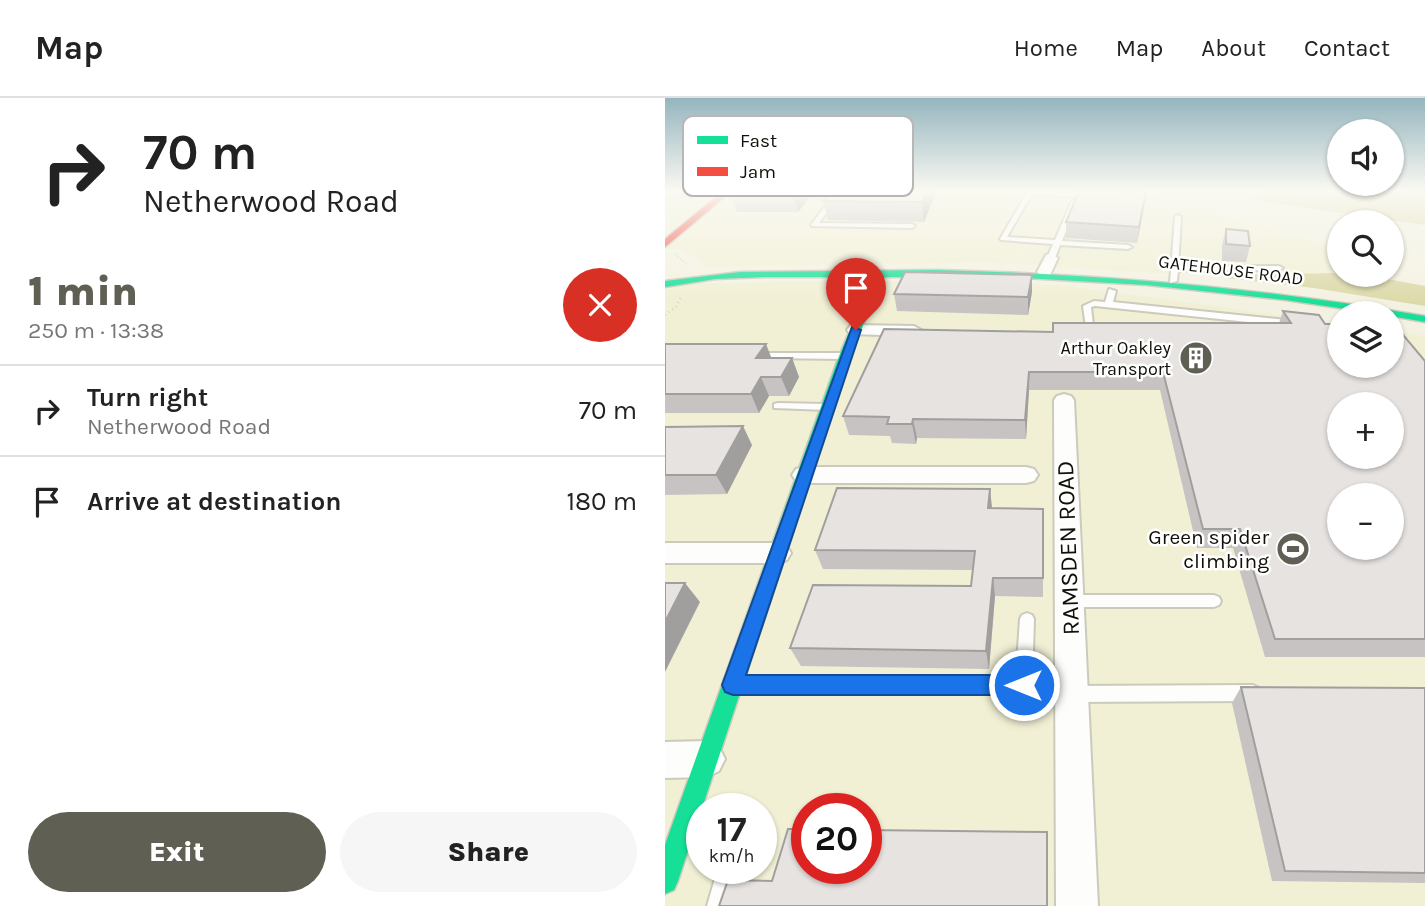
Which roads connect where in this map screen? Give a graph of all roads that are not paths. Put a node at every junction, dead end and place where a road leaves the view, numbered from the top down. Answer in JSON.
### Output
{"nodes":[{"id":1,"x":684,"y":229,"type":"edge"},
{"id":2,"x":1009,"y":229,"type":"edge"},
{"id":3,"x":1064,"y":229,"type":"edge"},
{"id":4,"x":1177,"y":229,"type":"edge"},
{"id":5,"x":670,"y":241,"type":"edge"},
{"id":6,"x":1058,"y":242,"type":"junction"},
{"id":7,"x":1128,"y":247,"type":"dead end"},
{"id":8,"x":675,"y":265,"type":"junction"},
{"id":9,"x":1048,"y":265,"type":"junction"},
{"id":10,"x":1279,"y":268,"type":"dead end"},
{"id":11,"x":727,"y":275,"type":"junction"},
{"id":12,"x":1173,"y":275,"type":"junction"},
{"id":13,"x":665,"y":284,"type":"edge"},
{"id":14,"x":873,"y":287,"type":"dead end"},
{"id":15,"x":1112,"y":291,"type":"junction"},
{"id":16,"x":1425,"y":319,"type":"edge"},
{"id":17,"x":1308,"y":326,"type":"edge"},
{"id":18,"x":856,"y":330,"type":"junction"},
{"id":19,"x":926,"y":331,"type":"edge"},
{"id":20,"x":1090,"y":333,"type":"edge"},
{"id":21,"x":746,"y":356,"type":"edge"},
{"id":22,"x":845,"y":356,"type":"junction"},
{"id":23,"x":1064,"y":400,"type":"dead end"},
{"id":24,"x":778,"y":406,"type":"dead end"},
{"id":25,"x":828,"y":407,"type":"junction"},
{"id":26,"x":804,"y":475,"type":"junction"},
{"id":27,"x":1026,"y":475,"type":"dead end"},
{"id":28,"x":665,"y":553,"type":"edge"},
{"id":29,"x":778,"y":553,"type":"junction"},
{"id":30,"x":1069,"y":601,"type":"junction"},
{"id":31,"x":1214,"y":601,"type":"dead end"},
{"id":32,"x":1027,"y":618,"type":"dead end"},
{"id":33,"x":733,"y":685,"type":"junction"},
{"id":34,"x":1276,"y":692,"type":"edge"},
{"id":35,"x":1072,"y":694,"type":"junction"},
{"id":36,"x":707,"y":759,"type":"junction"},
{"id":37,"x":665,"y":760,"type":"edge"},
{"id":38,"x":680,"y":836,"type":"junction"},
{"id":39,"x":686,"y":836,"type":"edge"},
{"id":40,"x":665,"y":881,"type":"edge"},
{"id":41,"x":723,"y":884,"type":"edge"},
{"id":42,"x":717,"y":906,"type":"edge"},
{"id":43,"x":1077,"y":906,"type":"edge"}],
"edges":[{"from":1,"to":5,"type":"main road"},
{"from":2,"to":6,"type":"lane"},
{"from":3,"to":6,"type":"lane"},
{"from":4,"to":12,"type":"lane"},
{"from":5,"to":8,"type":"main road"},
{"from":6,"to":7,"type":"lane"},
{"from":6,"to":9,"type":"lane"},
{"from":8,"to":11,"type":"main road","name":"GATEHOUSE ROAD"},
{"from":8,"to":13,"type":"main road"},
{"from":9,"to":11,"type":"main road","name":"GATEHOUSE ROAD"},
{"from":9,"to":15,"type":"main road","name":"GATEHOUSE ROAD"},
{"from":10,"to":12,"type":"lane"},
{"from":11,"to":13,"type":"main road","name":"GATEHOUSE ROAD"},
{"from":12,"to":15,"type":"main road","name":"GATEHOUSE ROAD"},
{"from":12,"to":16,"type":"main road","name":"GATEHOUSE ROAD"},
{"from":14,"to":18,"type":"main road"},
{"from":15,"to":17,"type":"lane"},
{"from":15,"to":20,"type":"lane"},
{"from":18,"to":19,"type":"street"},
{"from":18,"to":22,"type":"main road"},
{"from":21,"to":22,"type":"lane"},
{"from":22,"to":25,"type":"main road"},
{"from":23,"to":30,"type":"street","name":"RAMSDEN ROAD"},
{"from":24,"to":25,"type":"lane"},
{"from":25,"to":26,"type":"main road"},
{"from":26,"to":27,"type":"street"},
{"from":26,"to":29,"type":"main road"},
{"from":28,"to":29,"type":"street"},
{"from":29,"to":33,"type":"main road"},
{"from":30,"to":31,"type":"lane"},
{"from":30,"to":35,"type":"street","name":"RAMSDEN ROAD"},
{"from":32,"to":33,"type":"lane"},
{"from":33,"to":36,"type":"main road"},
{"from":34,"to":35,"type":"lane"},
{"from":35,"to":43,"type":"street","name":"RAMSDEN ROAD"},
{"from":36,"to":37,"type":"street"},
{"from":36,"to":38,"type":"main road"},
{"from":38,"to":39,"type":"lane"},
{"from":38,"to":40,"type":"main road"},
{"from":41,"to":42,"type":"lane"}]}
